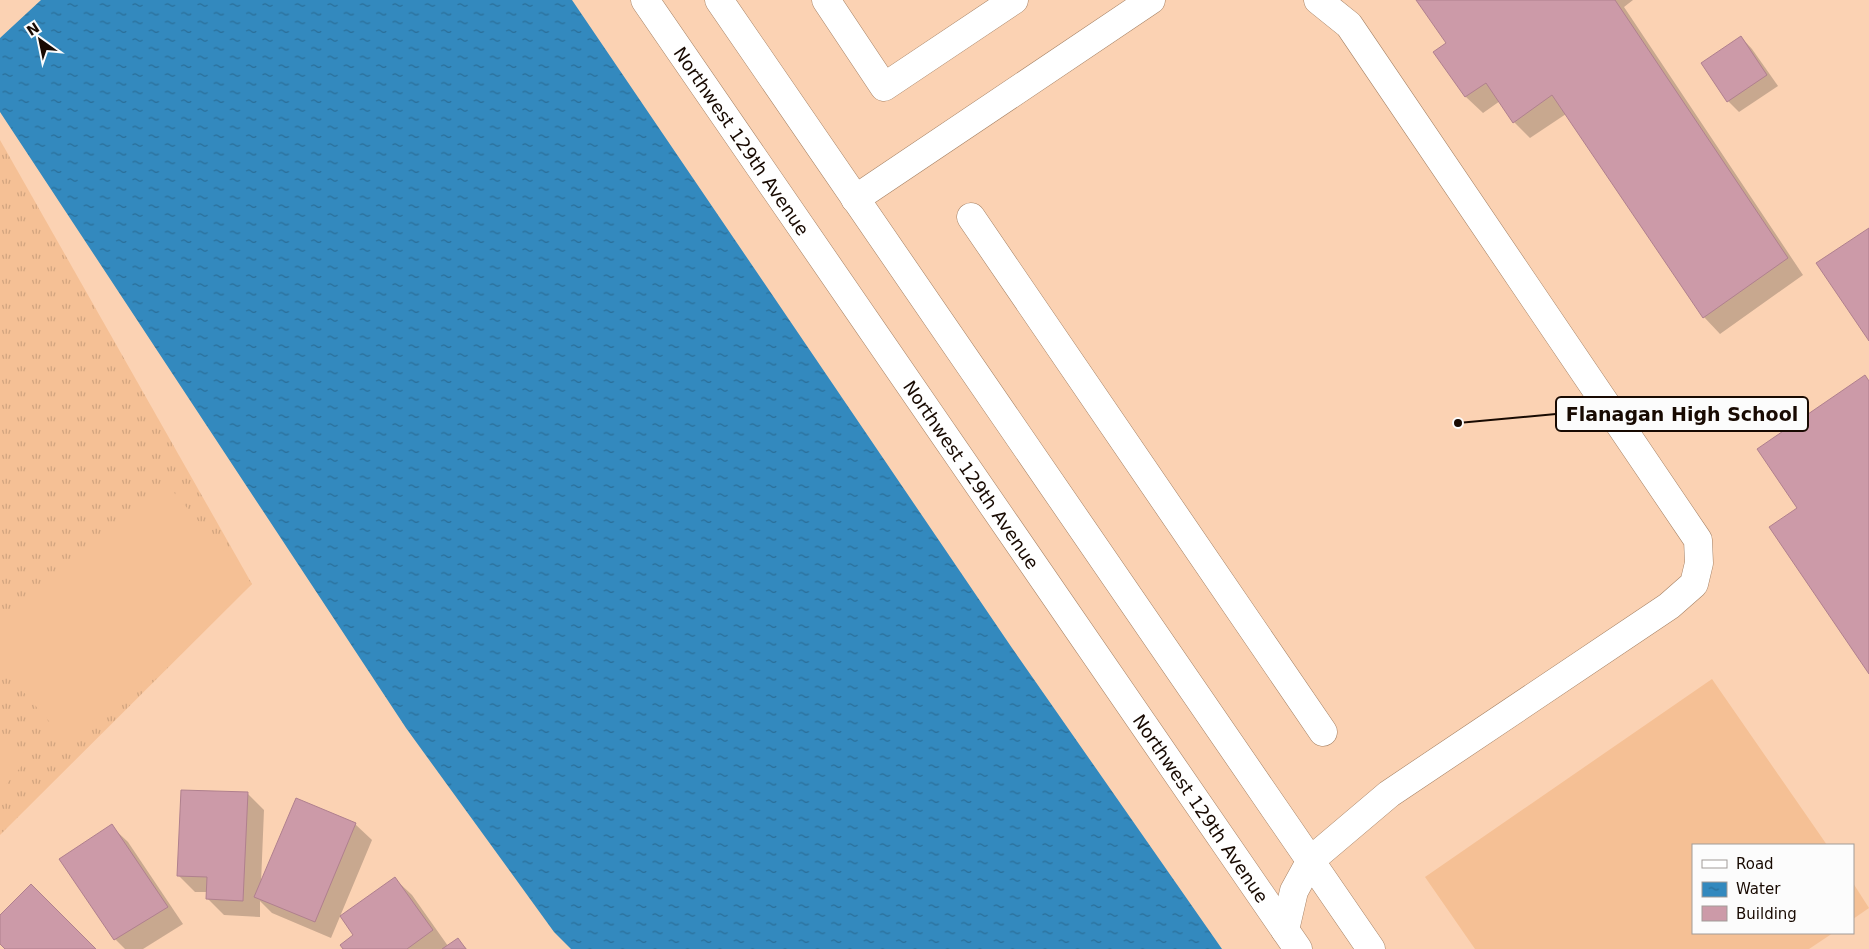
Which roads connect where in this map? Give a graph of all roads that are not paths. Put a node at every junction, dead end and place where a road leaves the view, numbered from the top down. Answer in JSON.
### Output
{"nodes":[{"id":1,"x":645,"y":0,"type":"edge"},
{"id":2,"x":719,"y":0,"type":"edge"},
{"id":3,"x":826,"y":0,"type":"edge"},
{"id":4,"x":1014,"y":0,"type":"edge"},
{"id":5,"x":1151,"y":0,"type":"edge"},
{"id":6,"x":1318,"y":0,"type":"edge"},
{"id":7,"x":855,"y":199,"type":"junction"},
{"id":8,"x":970,"y":216,"type":"dead end"},
{"id":9,"x":1323,"y":732,"type":"dead end"},
{"id":10,"x":1311,"y":860,"type":"junction"},
{"id":11,"x":1291,"y":940,"type":"edge"},
{"id":12,"x":1371,"y":949,"type":"edge"}],
"edges":[{"from":1,"to":11,"type":"street","name":"Northwest 129th Avenue"},
{"from":2,"to":7,"type":"street"},
{"from":3,"to":4,"type":"street"},
{"from":5,"to":7,"type":"street"},
{"from":6,"to":10,"type":"street"},
{"from":7,"to":10,"type":"street"},
{"from":8,"to":9,"type":"street"},
{"from":10,"to":11,"type":"street"},
{"from":10,"to":12,"type":"street"}]}
